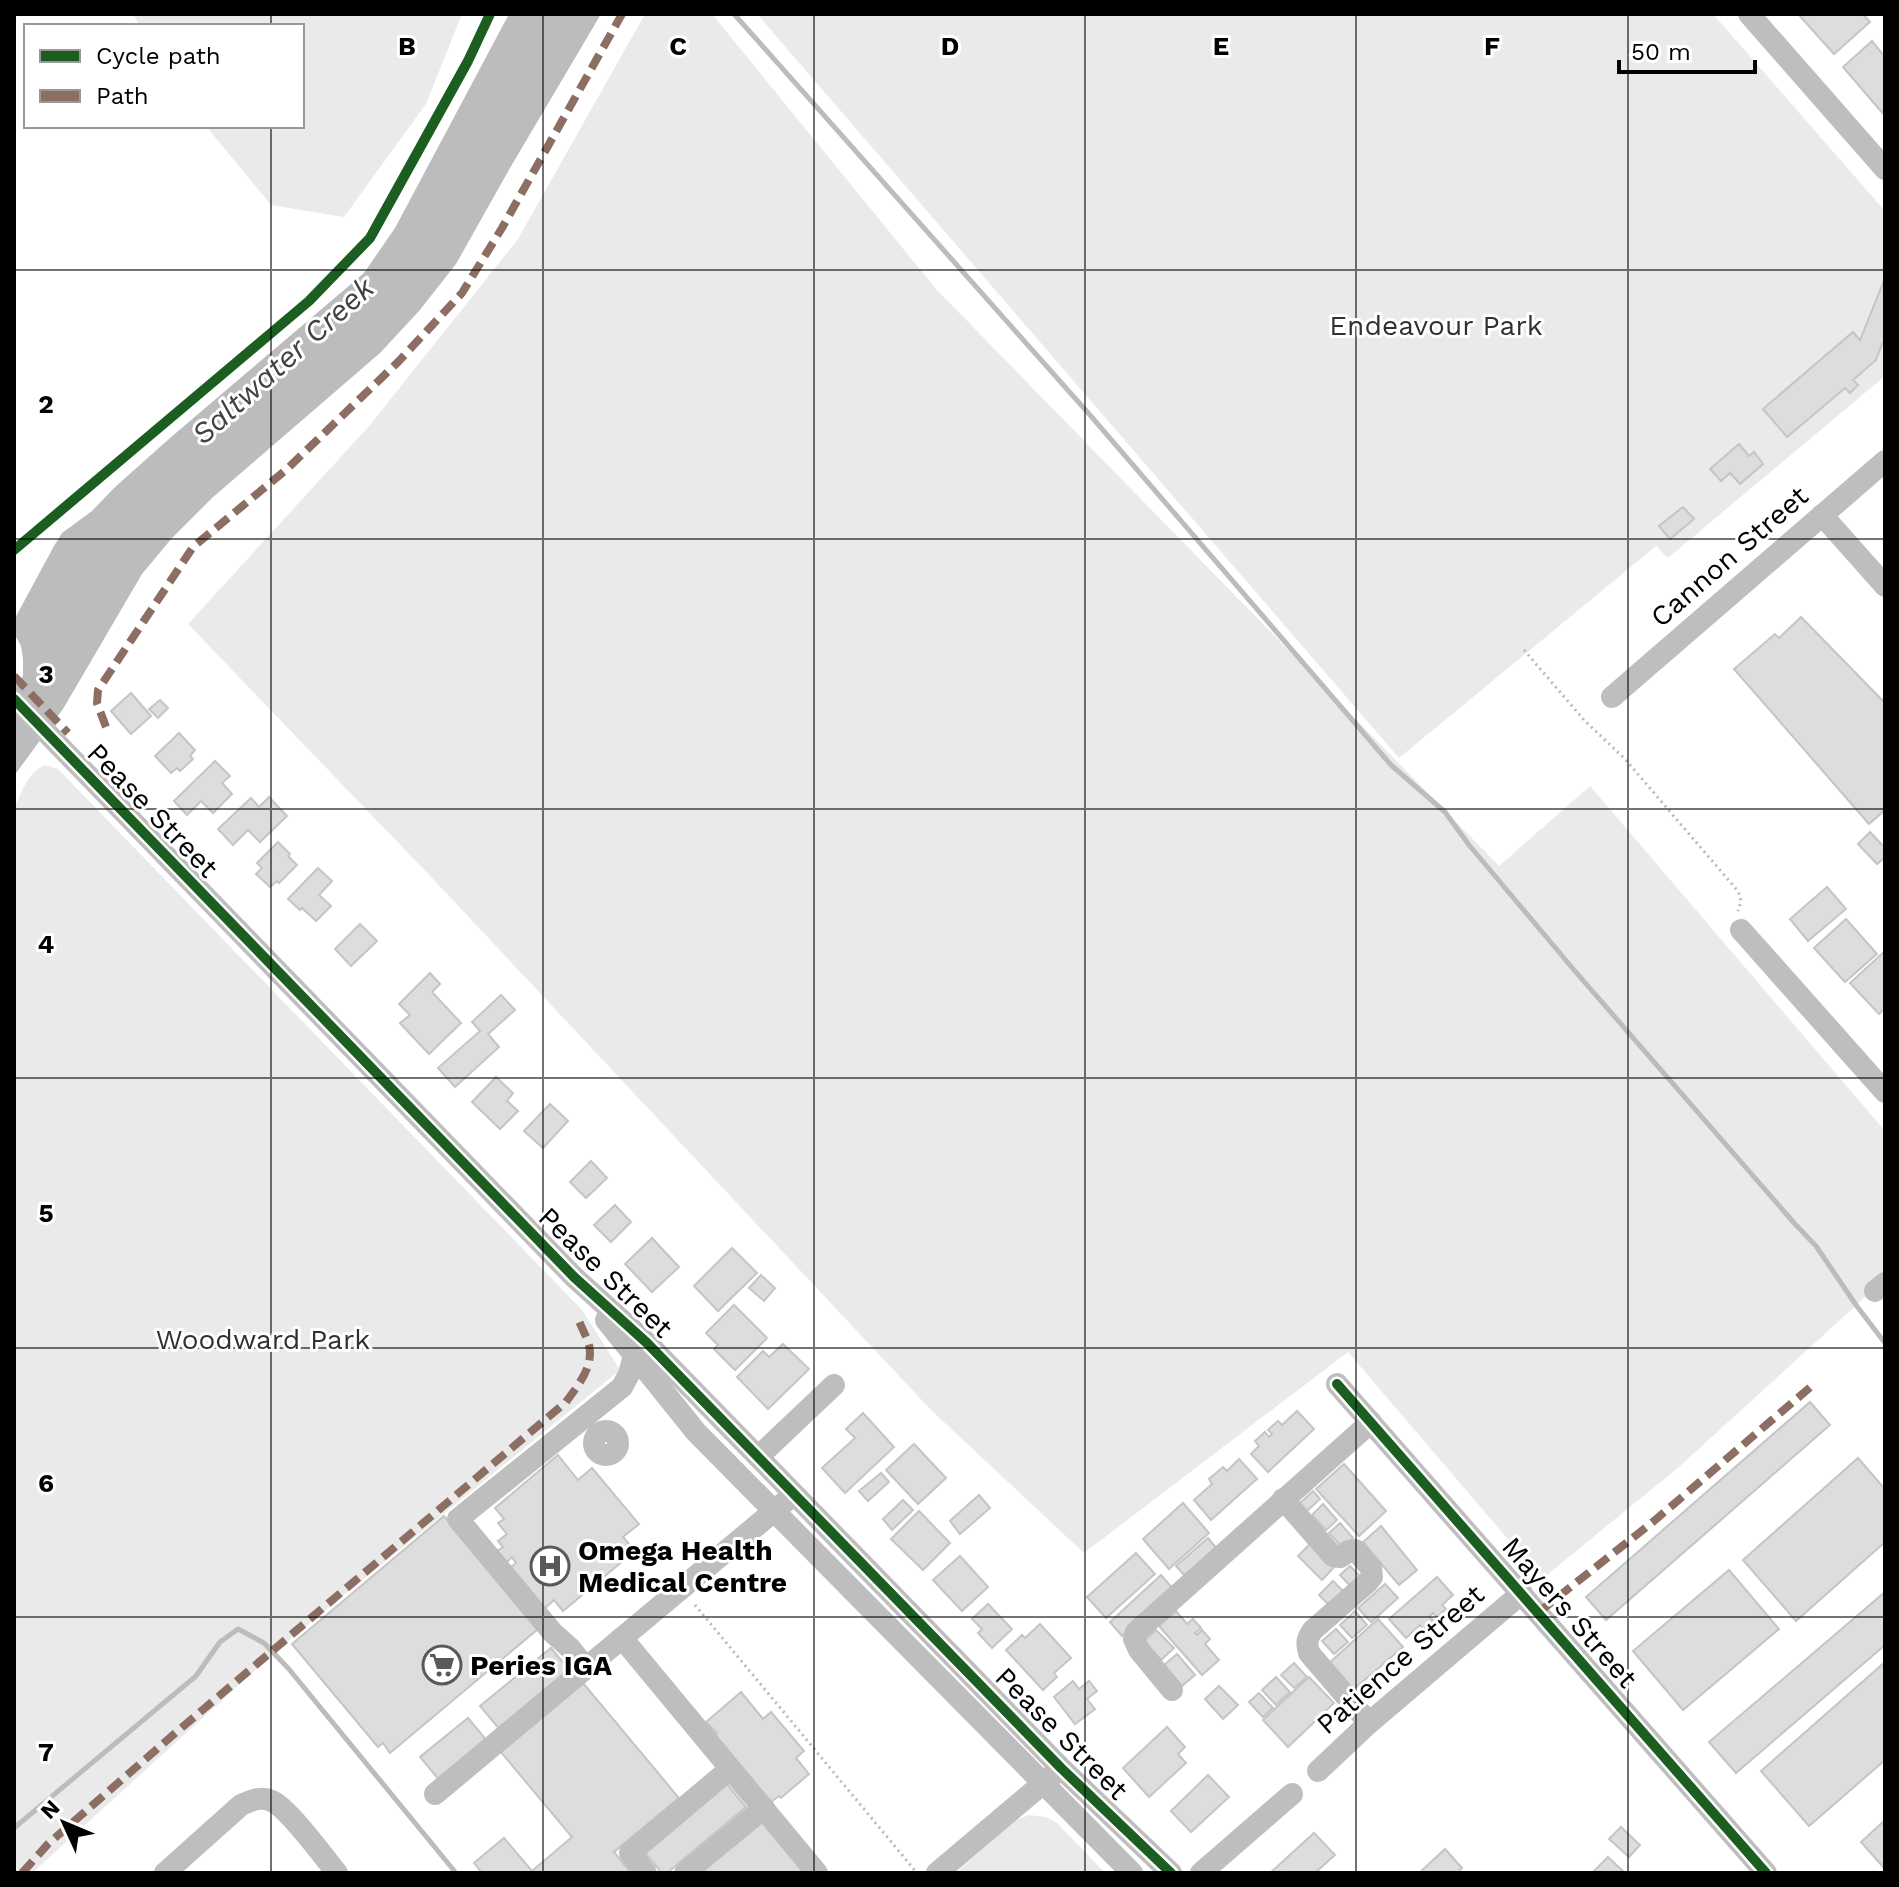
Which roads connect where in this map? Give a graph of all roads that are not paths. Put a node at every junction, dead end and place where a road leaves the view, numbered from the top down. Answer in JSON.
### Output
{"nodes":[{"id":1,"x":1749,"y":14,"type":"edge"},
{"id":2,"x":1885,"y":169,"type":"edge"},
{"id":3,"x":1885,"y":461,"type":"edge"},
{"id":4,"x":1822,"y":515,"type":"junction"},
{"id":5,"x":1885,"y":586,"type":"edge"},
{"id":6,"x":1612,"y":697,"type":"dead end"},
{"id":7,"x":14,"y":699,"type":"edge"},
{"id":8,"x":1741,"y":930,"type":"road end"},
{"id":9,"x":1885,"y":1092,"type":"edge"},
{"id":10,"x":574,"y":1277,"type":"junction"},
{"id":11,"x":634,"y":1356,"type":"junction"},
{"id":12,"x":1337,"y":1384,"type":"dead end"},
{"id":13,"x":834,"y":1385,"type":"dead end"},
{"id":14,"x":583,"y":1418,"type":"junction"},
{"id":15,"x":1371,"y":1422,"type":"junction"},
{"id":16,"x":594,"y":1444,"type":"dead end"},
{"id":17,"x":758,"y":1457,"type":"junction"},
{"id":18,"x":795,"y":1494,"type":"junction"},
{"id":19,"x":1283,"y":1499,"type":"junction"},
{"id":20,"x":774,"y":1511,"type":"junction"},
{"id":21,"x":1522,"y":1593,"type":"junction"},
{"id":22,"x":622,"y":1638,"type":"junction"},
{"id":23,"x":586,"y":1668,"type":"junction"},
{"id":24,"x":1172,"y":1690,"type":"dead end"},
{"id":25,"x":1369,"y":1723,"type":"junction"},
{"id":26,"x":1061,"y":1768,"type":"junction"},
{"id":27,"x":730,"y":1769,"type":"junction"},
{"id":28,"x":1318,"y":1771,"type":"dead end"},
{"id":29,"x":1042,"y":1784,"type":"junction"},
{"id":30,"x":435,"y":1794,"type":"dead end"},
{"id":31,"x":1292,"y":1794,"type":"dead end"},
{"id":32,"x":764,"y":1808,"type":"junction"},
{"id":33,"x":165,"y":1873,"type":"edge"},
{"id":34,"x":337,"y":1873,"type":"edge"},
{"id":35,"x":646,"y":1873,"type":"edge"},
{"id":36,"x":685,"y":1873,"type":"edge"},
{"id":37,"x":817,"y":1873,"type":"edge"},
{"id":38,"x":937,"y":1873,"type":"edge"},
{"id":39,"x":1132,"y":1873,"type":"edge"},
{"id":40,"x":1171,"y":1873,"type":"edge"},
{"id":41,"x":1201,"y":1873,"type":"edge"},
{"id":42,"x":1766,"y":1873,"type":"edge"}],
"edges":[{"from":1,"to":2,"type":"street"},
{"from":3,"to":4,"type":"street","name":"Cannon Street"},
{"from":4,"to":5,"type":"street"},
{"from":4,"to":6,"type":"street","name":"Cannon Street"},
{"from":7,"to":10,"type":"street","name":"Pease Street"},
{"from":8,"to":9,"type":"street"},
{"from":10,"to":11,"type":"street","name":"Pease Street"},
{"from":10,"to":17,"type":"street","name":"Pease Street"},
{"from":11,"to":14,"type":"street"},
{"from":11,"to":20,"type":"street","name":"Pease Street"},
{"from":12,"to":15,"type":"street","name":"Mayers Street"},
{"from":13,"to":17,"type":"street"},
{"from":14,"to":16,"type":"street"},
{"from":14,"to":23,"type":"street"},
{"from":15,"to":19,"type":"street"},
{"from":15,"to":21,"type":"street","name":"Mayers Street"},
{"from":17,"to":18,"type":"street","name":"Pease Street"},
{"from":18,"to":20,"type":"street"},
{"from":18,"to":26,"type":"street","name":"Pease Street"},
{"from":19,"to":24,"type":"street"},
{"from":19,"to":25,"type":"street"},
{"from":20,"to":22,"type":"street"},
{"from":20,"to":29,"type":"street","name":"Pease Street"},
{"from":21,"to":25,"type":"street","name":"Patience Street"},
{"from":21,"to":42,"type":"street","name":"Mayers Street"},
{"from":22,"to":23,"type":"street"},
{"from":22,"to":27,"type":"street"},
{"from":23,"to":30,"type":"street"},
{"from":25,"to":28,"type":"street","name":"Patience Street"},
{"from":26,"to":29,"type":"street"},
{"from":26,"to":40,"type":"street","name":"Pease Street"},
{"from":27,"to":32,"type":"street"},
{"from":27,"to":35,"type":"street"},
{"from":29,"to":38,"type":"street"},
{"from":29,"to":39,"type":"street","name":"Pease Street"},
{"from":31,"to":41,"type":"street"},
{"from":32,"to":36,"type":"street"},
{"from":32,"to":37,"type":"street"},
{"from":33,"to":34,"type":"street"}]}
